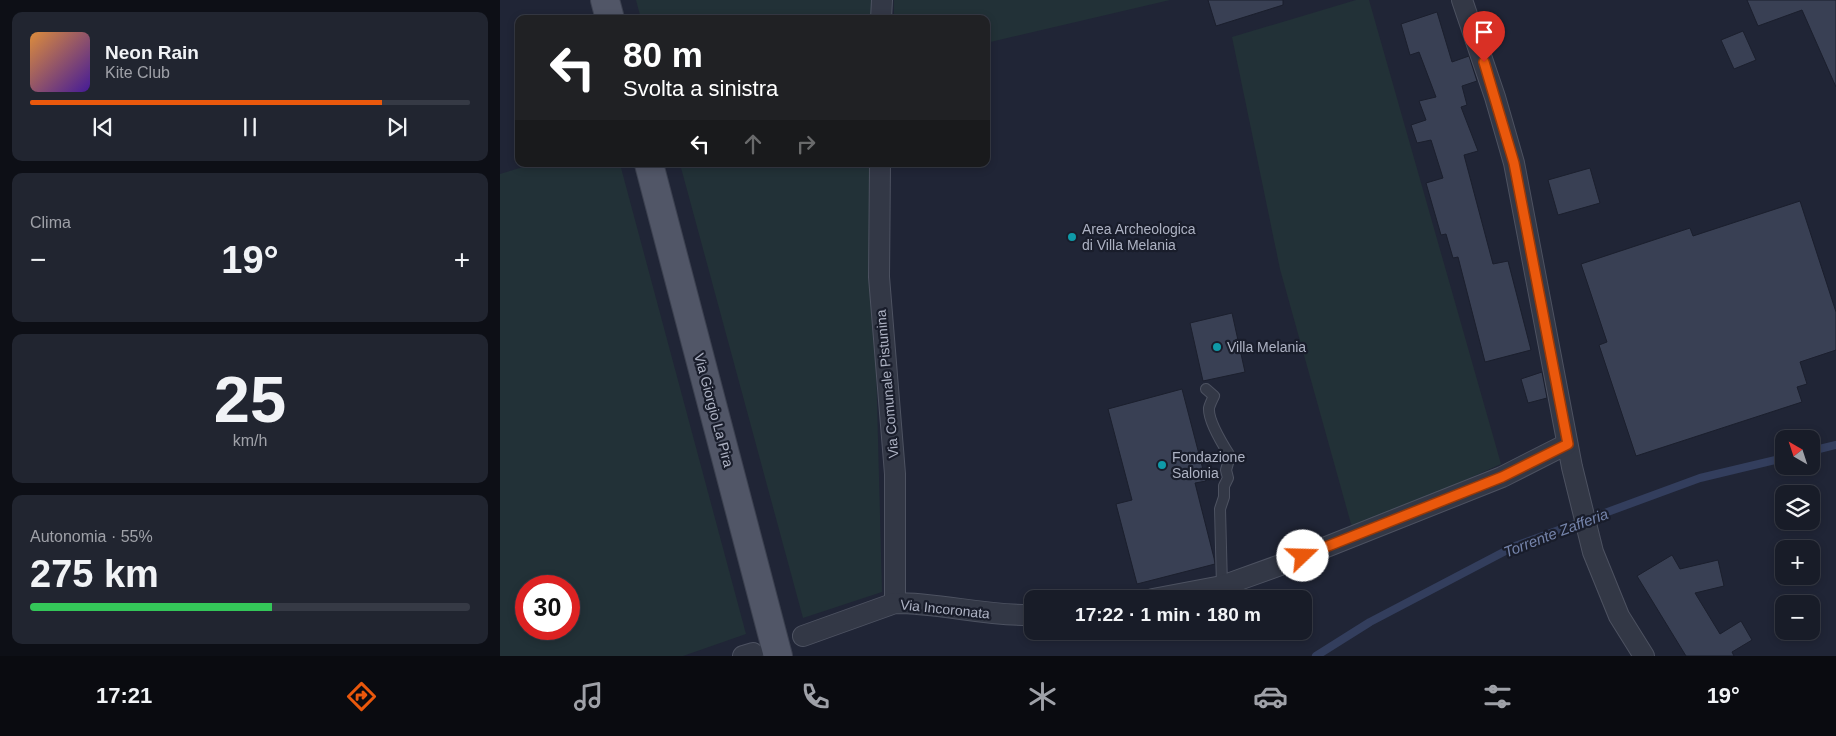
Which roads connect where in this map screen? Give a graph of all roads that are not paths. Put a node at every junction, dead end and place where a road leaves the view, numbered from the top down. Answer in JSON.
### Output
{"nodes":[{"id":1,"x":605,"y":0,"type":"edge"},
{"id":2,"x":882,"y":0,"type":"edge"},
{"id":3,"x":1462,"y":0,"type":"edge"},
{"id":4,"x":609,"y":15,"type":"edge"},
{"id":5,"x":881,"y":15,"type":"edge"},
{"id":6,"x":650,"y":167,"type":"edge"},
{"id":7,"x":880,"y":167,"type":"edge"},
{"id":8,"x":1206,"y":389,"type":"dead end"},
{"id":9,"x":1568,"y":444,"type":"junction"},
{"id":10,"x":1222,"y":586,"type":"junction"},
{"id":11,"x":1201,"y":590,"type":"edge"},
{"id":12,"x":895,"y":603,"type":"junction"},
{"id":13,"x":1024,"y":615,"type":"edge"},
{"id":14,"x":802,"y":636,"type":"dead end"},
{"id":15,"x":758,"y":655,"type":"edge"},
{"id":16,"x":1644,"y":656,"type":"edge"}],
"edges":[{"from":1,"to":4,"type":"main road"},
{"from":2,"to":5,"type":"street"},
{"from":3,"to":9,"type":"street"},
{"from":6,"to":15,"type":"main road","name":"Via Giorgio La Pira"},
{"from":7,"to":12,"type":"street","name":"Via Comunale Pistunina"},
{"from":8,"to":10,"type":"lane"},
{"from":9,"to":10,"type":"street"},
{"from":9,"to":16,"type":"street"},
{"from":10,"to":11,"type":"street"},
{"from":12,"to":13,"type":"street","name":"Via Incoronata"},
{"from":12,"to":14,"type":"street","name":"Via Incoronata"}]}
